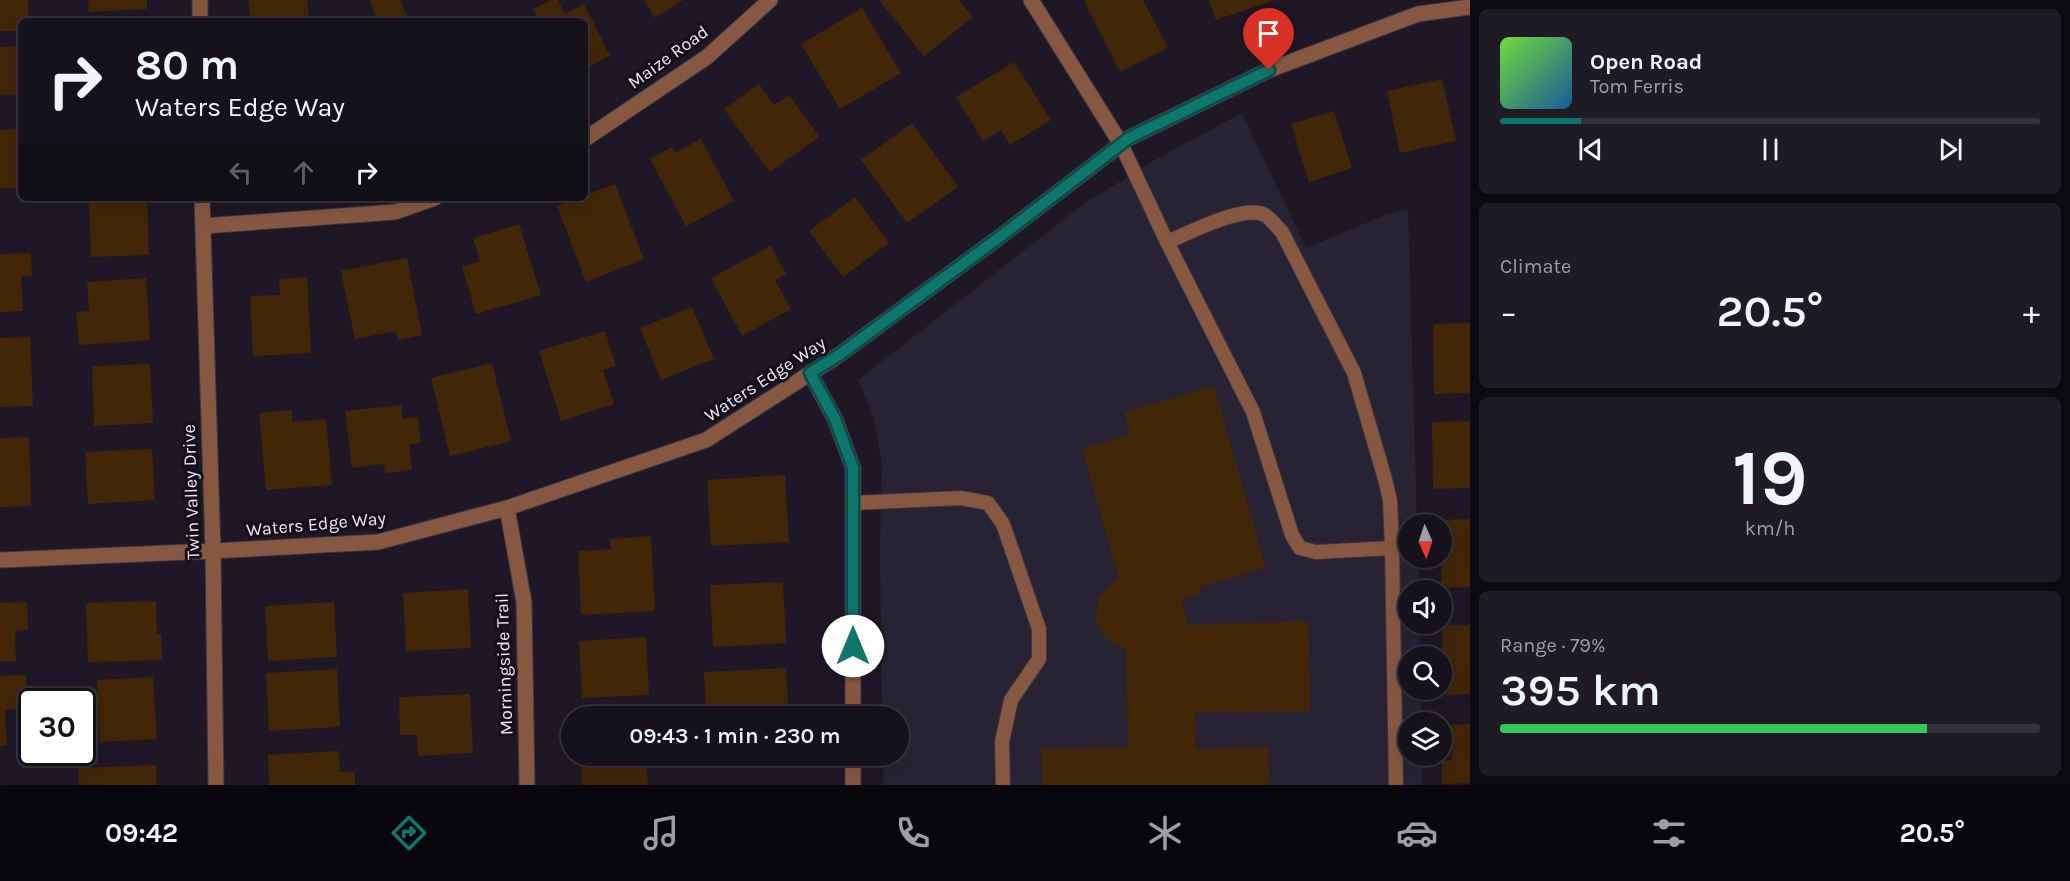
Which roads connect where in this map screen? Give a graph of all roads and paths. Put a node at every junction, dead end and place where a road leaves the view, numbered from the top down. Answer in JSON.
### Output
{"nodes":[{"id":1,"x":200,"y":0,"type":"edge"},
{"id":2,"x":770,"y":0,"type":"edge"},
{"id":3,"x":1031,"y":0,"type":"edge"},
{"id":4,"x":1470,"y":7,"type":"edge"},
{"id":5,"x":200,"y":18,"type":"edge"},
{"id":6,"x":588,"y":137,"type":"edge"},
{"id":7,"x":1121,"y":144,"type":"junction"},
{"id":8,"x":202,"y":201,"type":"edge"},
{"id":9,"x":426,"y":201,"type":"edge"},
{"id":10,"x":203,"y":226,"type":"junction"},
{"id":11,"x":1167,"y":242,"type":"junction"},
{"id":12,"x":810,"y":373,"type":"junction"},
{"id":13,"x":853,"y":503,"type":"junction"},
{"id":14,"x":507,"y":507,"type":"junction"},
{"id":15,"x":1392,"y":548,"type":"junction"},
{"id":16,"x":213,"y":552,"type":"junction"},
{"id":17,"x":0,"y":560,"type":"edge"},
{"id":18,"x":853,"y":706,"type":"edge"},
{"id":19,"x":853,"y":766,"type":"edge"},
{"id":20,"x":216,"y":785,"type":"edge"},
{"id":21,"x":527,"y":785,"type":"edge"},
{"id":22,"x":854,"y":785,"type":"edge"},
{"id":23,"x":1003,"y":785,"type":"edge"},
{"id":24,"x":1396,"y":785,"type":"edge"}],
"edges":[{"from":1,"to":5,"type":"street"},
{"from":2,"to":6,"type":"street","name":"Maize Road"},
{"from":3,"to":7,"type":"street"},
{"from":4,"to":7,"type":"street","name":"Waters Edge Way"},
{"from":7,"to":11,"type":"lane"},
{"from":7,"to":12,"type":"street","name":"Waters Edge Way"},
{"from":8,"to":10,"type":"street","name":"Twin Valley Drive"},
{"from":9,"to":10,"type":"street"},
{"from":10,"to":16,"type":"street","name":"Twin Valley Drive"},
{"from":11,"to":15,"type":"lane"},
{"from":11,"to":15,"type":"lane"},
{"from":12,"to":13,"type":"street"},
{"from":12,"to":14,"type":"street","name":"Waters Edge Way"},
{"from":13,"to":18,"type":"street"},
{"from":13,"to":23,"type":"lane"},
{"from":14,"to":16,"type":"street","name":"Waters Edge Way"},
{"from":14,"to":21,"type":"street","name":"Morningside Trail"},
{"from":15,"to":24,"type":"lane"},
{"from":16,"to":17,"type":"street","name":"Waters Edge Way"},
{"from":16,"to":20,"type":"street","name":"Twin Valley Drive"},
{"from":19,"to":22,"type":"street"}]}
